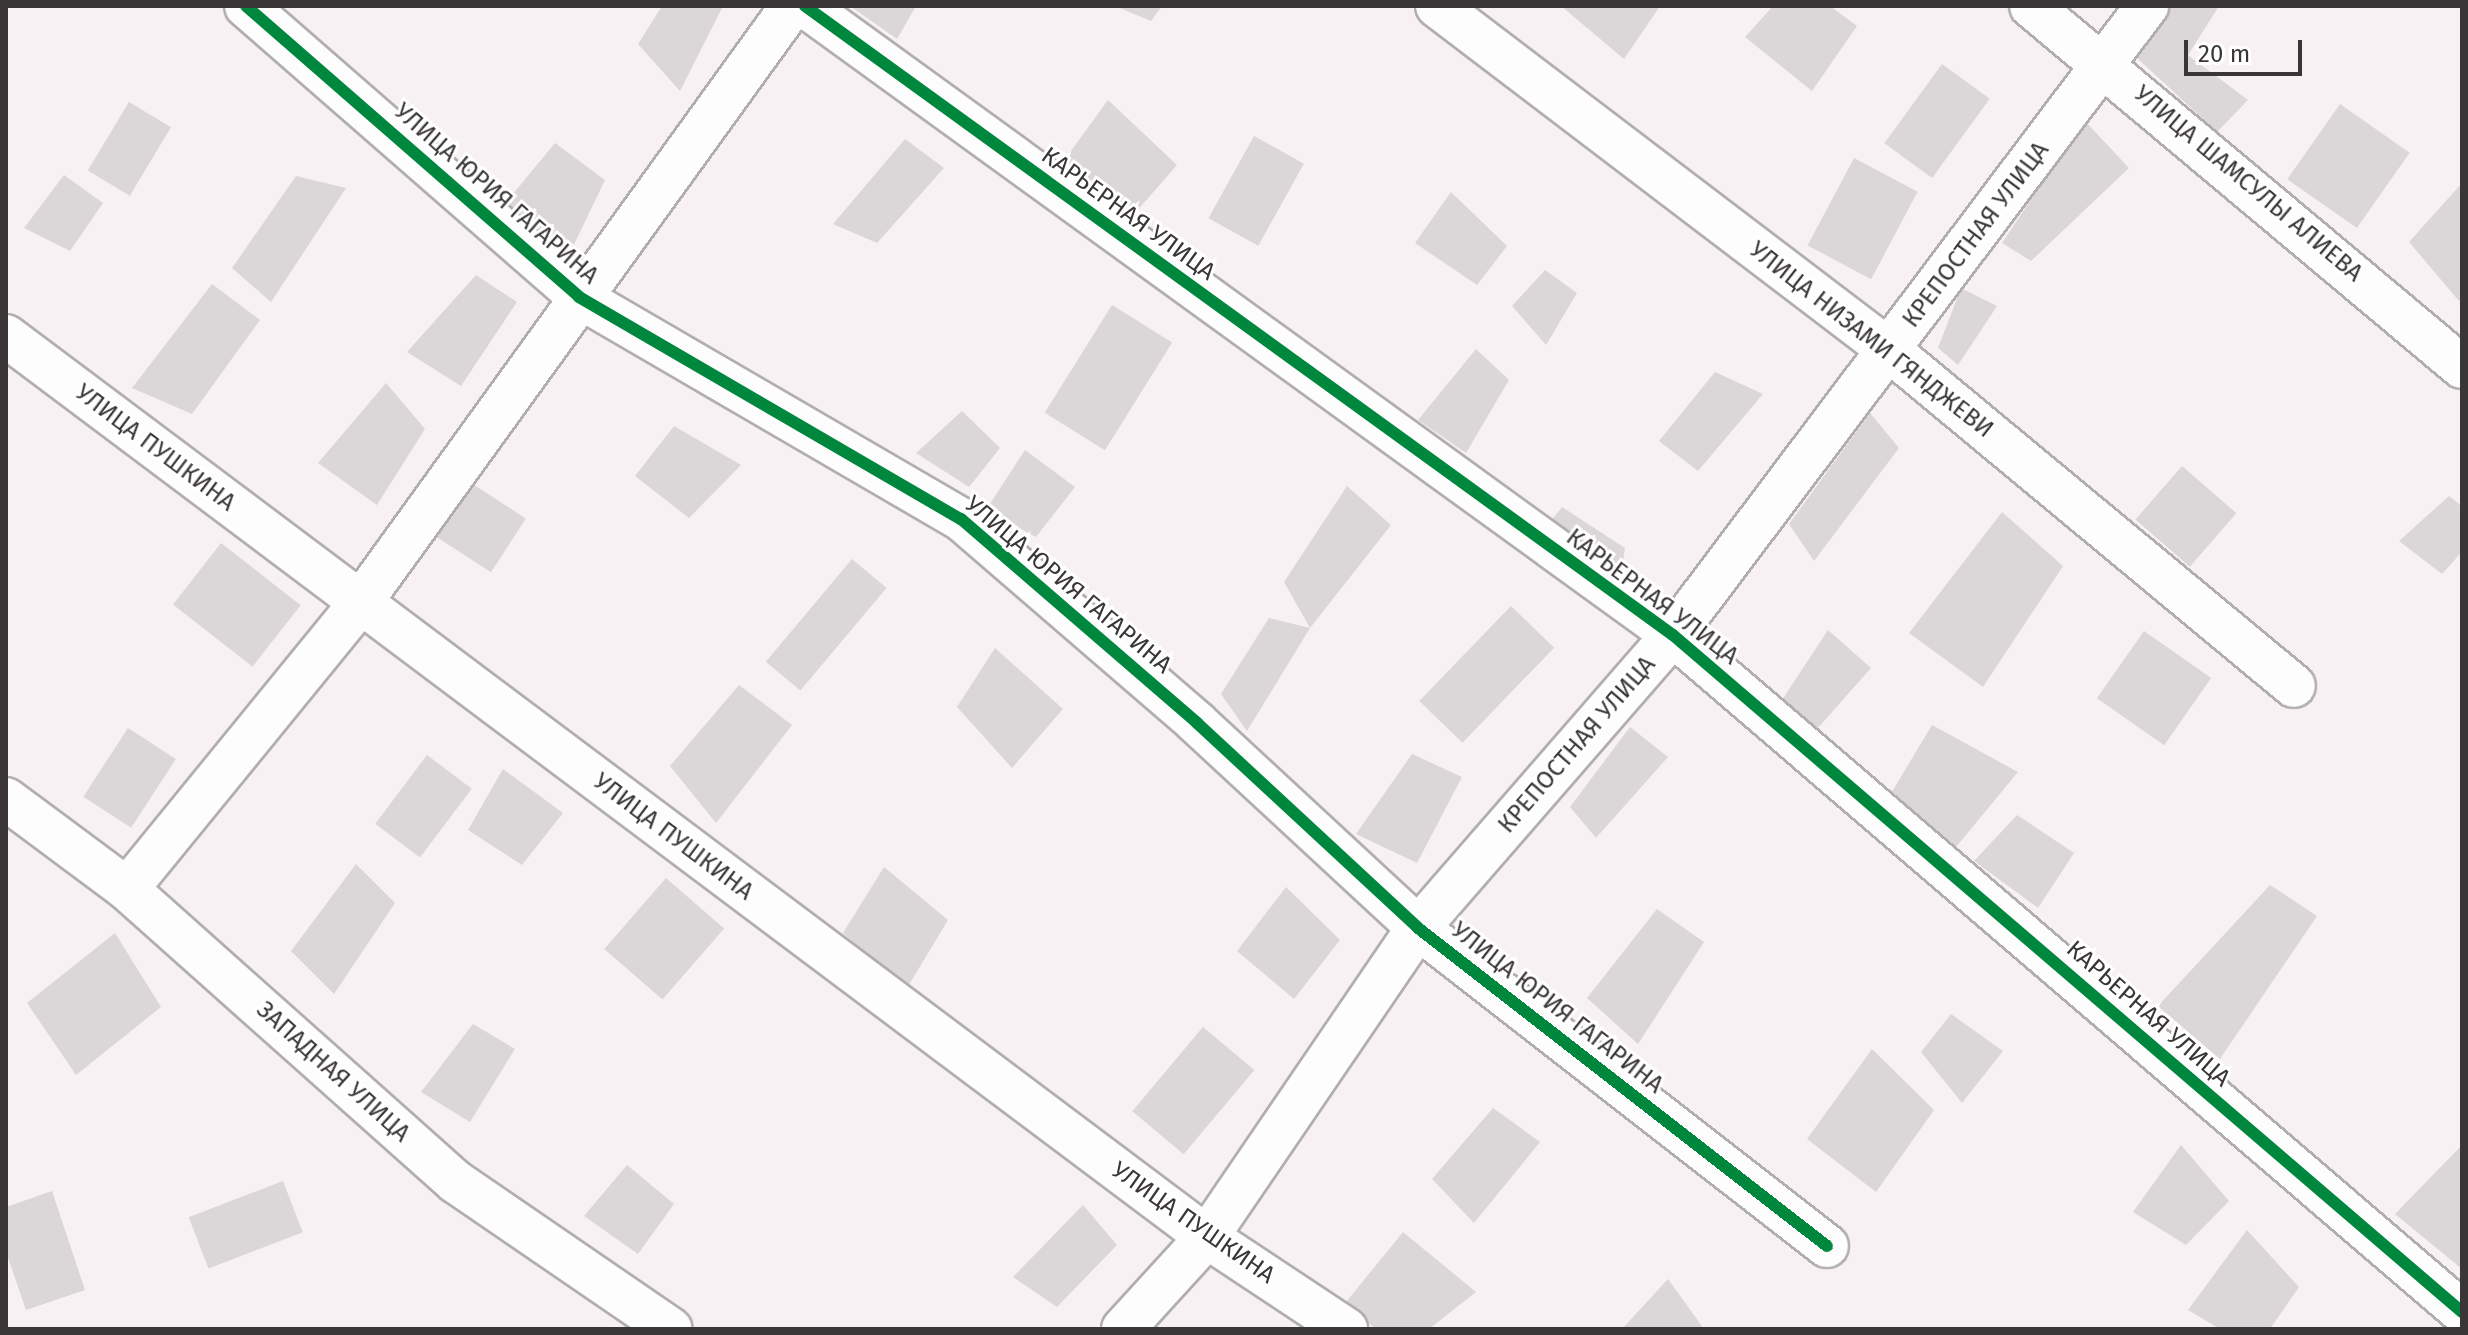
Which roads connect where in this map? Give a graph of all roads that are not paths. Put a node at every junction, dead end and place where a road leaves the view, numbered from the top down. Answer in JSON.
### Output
{"nodes":[{"id":1,"x":246,"y":6,"type":"edge"},
{"id":2,"x":792,"y":6,"type":"edge"},
{"id":3,"x":805,"y":6,"type":"edge"},
{"id":4,"x":1437,"y":6,"type":"edge"},
{"id":5,"x":2031,"y":6,"type":"edge"},
{"id":6,"x":2147,"y":6,"type":"edge"},
{"id":7,"x":2106,"y":63,"type":"junction"},
{"id":8,"x":579,"y":297,"type":"junction"},
{"id":9,"x":6,"y":336,"type":"edge"},
{"id":10,"x":1889,"y":350,"type":"junction"},
{"id":11,"x":2462,"y":367,"type":"edge"},
{"id":12,"x":361,"y":602,"type":"junction"},
{"id":13,"x":1673,"y":635,"type":"junction"},
{"id":14,"x":2294,"y":686,"type":"dead end"},
{"id":15,"x":6,"y":799,"type":"edge"},
{"id":16,"x":127,"y":889,"type":"junction"},
{"id":17,"x":1418,"y":928,"type":"junction"},
{"id":18,"x":1207,"y":1237,"type":"junction"},
{"id":19,"x":1827,"y":1246,"type":"dead end"},
{"id":20,"x":2462,"y":1312,"type":"edge"},
{"id":21,"x":671,"y":1329,"type":"edge"},
{"id":22,"x":1123,"y":1329,"type":"edge"},
{"id":23,"x":1346,"y":1329,"type":"edge"}],
"edges":[{"from":1,"to":8,"type":"street","name":"УЛИЦА ЮРИЯ ГАГАРИНА"},
{"from":2,"to":8,"type":"street"},
{"from":3,"to":13,"type":"street","name":"КАРЬЕРНАЯ УЛИЦА"},
{"from":4,"to":10,"type":"street","name":"УЛИЦА НИЗАМИ ГЯНДЖЕВИ"},
{"from":5,"to":7,"type":"street","name":"УЛИЦА ШАМСУЛЫ АЛИЕВА"},
{"from":6,"to":7,"type":"street","name":"КРЕПОСТНАЯ УЛИЦА"},
{"from":7,"to":10,"type":"street","name":"КРЕПОСТНАЯ УЛИЦА"},
{"from":7,"to":11,"type":"street","name":"УЛИЦА ШАМСУЛЫ АЛИЕВА"},
{"from":8,"to":12,"type":"street"},
{"from":8,"to":17,"type":"street","name":"УЛИЦА ЮРИЯ ГАГАРИНА"},
{"from":9,"to":12,"type":"street","name":"УЛИЦА ПУШКИНА"},
{"from":10,"to":13,"type":"street","name":"КРЕПОСТНАЯ УЛИЦА"},
{"from":10,"to":14,"type":"street","name":"УЛИЦА НИЗАМИ ГЯНДЖЕВИ"},
{"from":12,"to":16,"type":"street"},
{"from":12,"to":18,"type":"street","name":"УЛИЦА ПУШКИНА"},
{"from":13,"to":17,"type":"street","name":"КРЕПОСТНАЯ УЛИЦА"},
{"from":13,"to":20,"type":"street","name":"КАРЬЕРНАЯ УЛИЦА"},
{"from":15,"to":16,"type":"street","name":"ЗАПАДНАЯ УЛИЦА"},
{"from":16,"to":21,"type":"street","name":"ЗАПАДНАЯ УЛИЦА"},
{"from":17,"to":18,"type":"street","name":"КРЕПОСТНАЯ УЛИЦА"},
{"from":17,"to":19,"type":"street","name":"УЛИЦА ЮРИЯ ГАГАРИНА"},
{"from":18,"to":22,"type":"street","name":"КРЕПОСТНАЯ УЛИЦА"},
{"from":18,"to":23,"type":"street","name":"УЛИЦА ПУШКИНА"}]}
